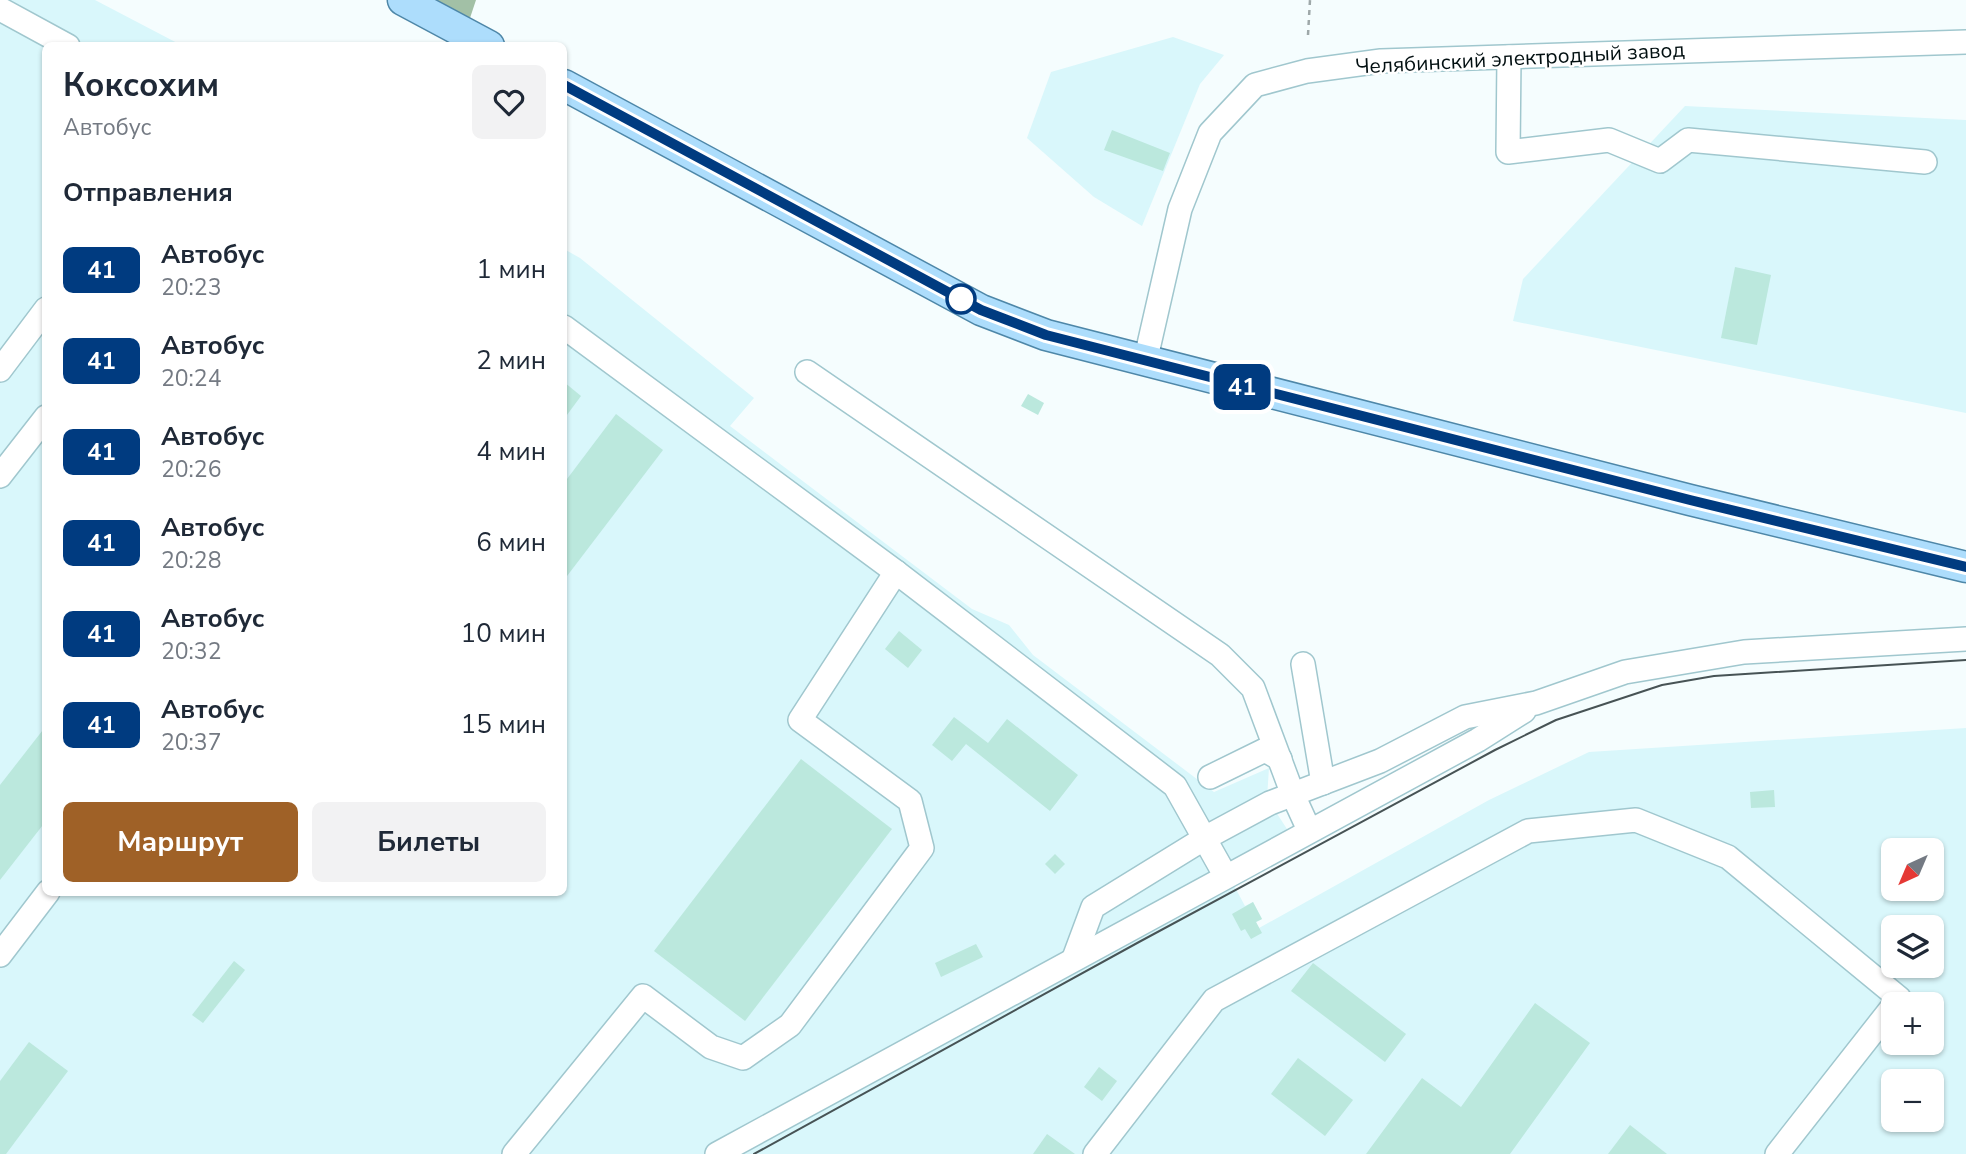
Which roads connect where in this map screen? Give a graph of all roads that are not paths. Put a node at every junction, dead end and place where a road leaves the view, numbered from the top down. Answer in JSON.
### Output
{"nodes":[{"id":1,"x":403,"y":0,"type":"edge"},
{"id":2,"x":0,"y":9,"type":"edge"},
{"id":3,"x":61,"y":42,"type":"edge"},
{"id":4,"x":482,"y":42,"type":"edge"},
{"id":5,"x":1966,"y":42,"type":"edge"},
{"id":6,"x":1509,"y":57,"type":"junction"},
{"id":7,"x":567,"y":87,"type":"edge"},
{"id":8,"x":1925,"y":162,"type":"dead end"},
{"id":9,"x":42,"y":314,"type":"edge"},
{"id":10,"x":567,"y":329,"type":"edge"},
{"id":11,"x":1145,"y":362,"type":"junction"},
{"id":12,"x":0,"y":370,"type":"edge"},
{"id":13,"x":807,"y":372,"type":"dead end"},
{"id":14,"x":42,"y":422,"type":"edge"},
{"id":15,"x":0,"y":476,"type":"edge"},
{"id":16,"x":1966,"y":567,"type":"edge"},
{"id":17,"x":895,"y":572,"type":"junction"},
{"id":18,"x":1966,"y":639,"type":"edge"},
{"id":19,"x":1303,"y":664,"type":"dead end"},
{"id":20,"x":1536,"y":704,"type":"junction"},
{"id":21,"x":1280,"y":760,"type":"junction"},
{"id":22,"x":1210,"y":777,"type":"dead end"},
{"id":23,"x":1323,"y":783,"type":"junction"},
{"id":24,"x":1293,"y":795,"type":"junction"},
{"id":25,"x":1310,"y":830,"type":"junction"},
{"id":26,"x":1205,"y":838,"type":"junction"},
{"id":27,"x":1225,"y":875,"type":"junction"},
{"id":28,"x":45,"y":896,"type":"edge"},
{"id":29,"x":0,"y":955,"type":"edge"},
{"id":30,"x":1074,"y":958,"type":"junction"},
{"id":31,"x":1892,"y":992,"type":"edge"},
{"id":32,"x":1881,"y":1022,"type":"edge"},
{"id":33,"x":514,"y":1154,"type":"edge"},
{"id":34,"x":717,"y":1154,"type":"edge"},
{"id":35,"x":1095,"y":1154,"type":"edge"},
{"id":36,"x":1777,"y":1154,"type":"edge"}],
"edges":[{"from":1,"to":4,"type":"main road"},
{"from":2,"to":3,"type":"street"},
{"from":5,"to":6,"type":"street","name":"Челябинский электродный завод"},
{"from":6,"to":8,"type":"street"},
{"from":6,"to":11,"type":"street","name":"Челябинский электродный завод"},
{"from":7,"to":11,"type":"main road"},
{"from":9,"to":12,"type":"street"},
{"from":10,"to":17,"type":"street"},
{"from":11,"to":16,"type":"main road"},
{"from":13,"to":21,"type":"street"},
{"from":14,"to":15,"type":"street"},
{"from":17,"to":26,"type":"street"},
{"from":17,"to":33,"type":"street"},
{"from":18,"to":20,"type":"street"},
{"from":19,"to":23,"type":"street"},
{"from":20,"to":23,"type":"street"},
{"from":20,"to":25,"type":"street"},
{"from":21,"to":22,"type":"street"},
{"from":21,"to":24,"type":"street"},
{"from":23,"to":24,"type":"street"},
{"from":24,"to":25,"type":"street"},
{"from":24,"to":26,"type":"street"},
{"from":25,"to":27,"type":"street"},
{"from":26,"to":27,"type":"street"},
{"from":26,"to":30,"type":"street"},
{"from":27,"to":30,"type":"street"},
{"from":28,"to":29,"type":"street"},
{"from":30,"to":34,"type":"street"},
{"from":31,"to":35,"type":"street"},
{"from":32,"to":36,"type":"street"}]}
